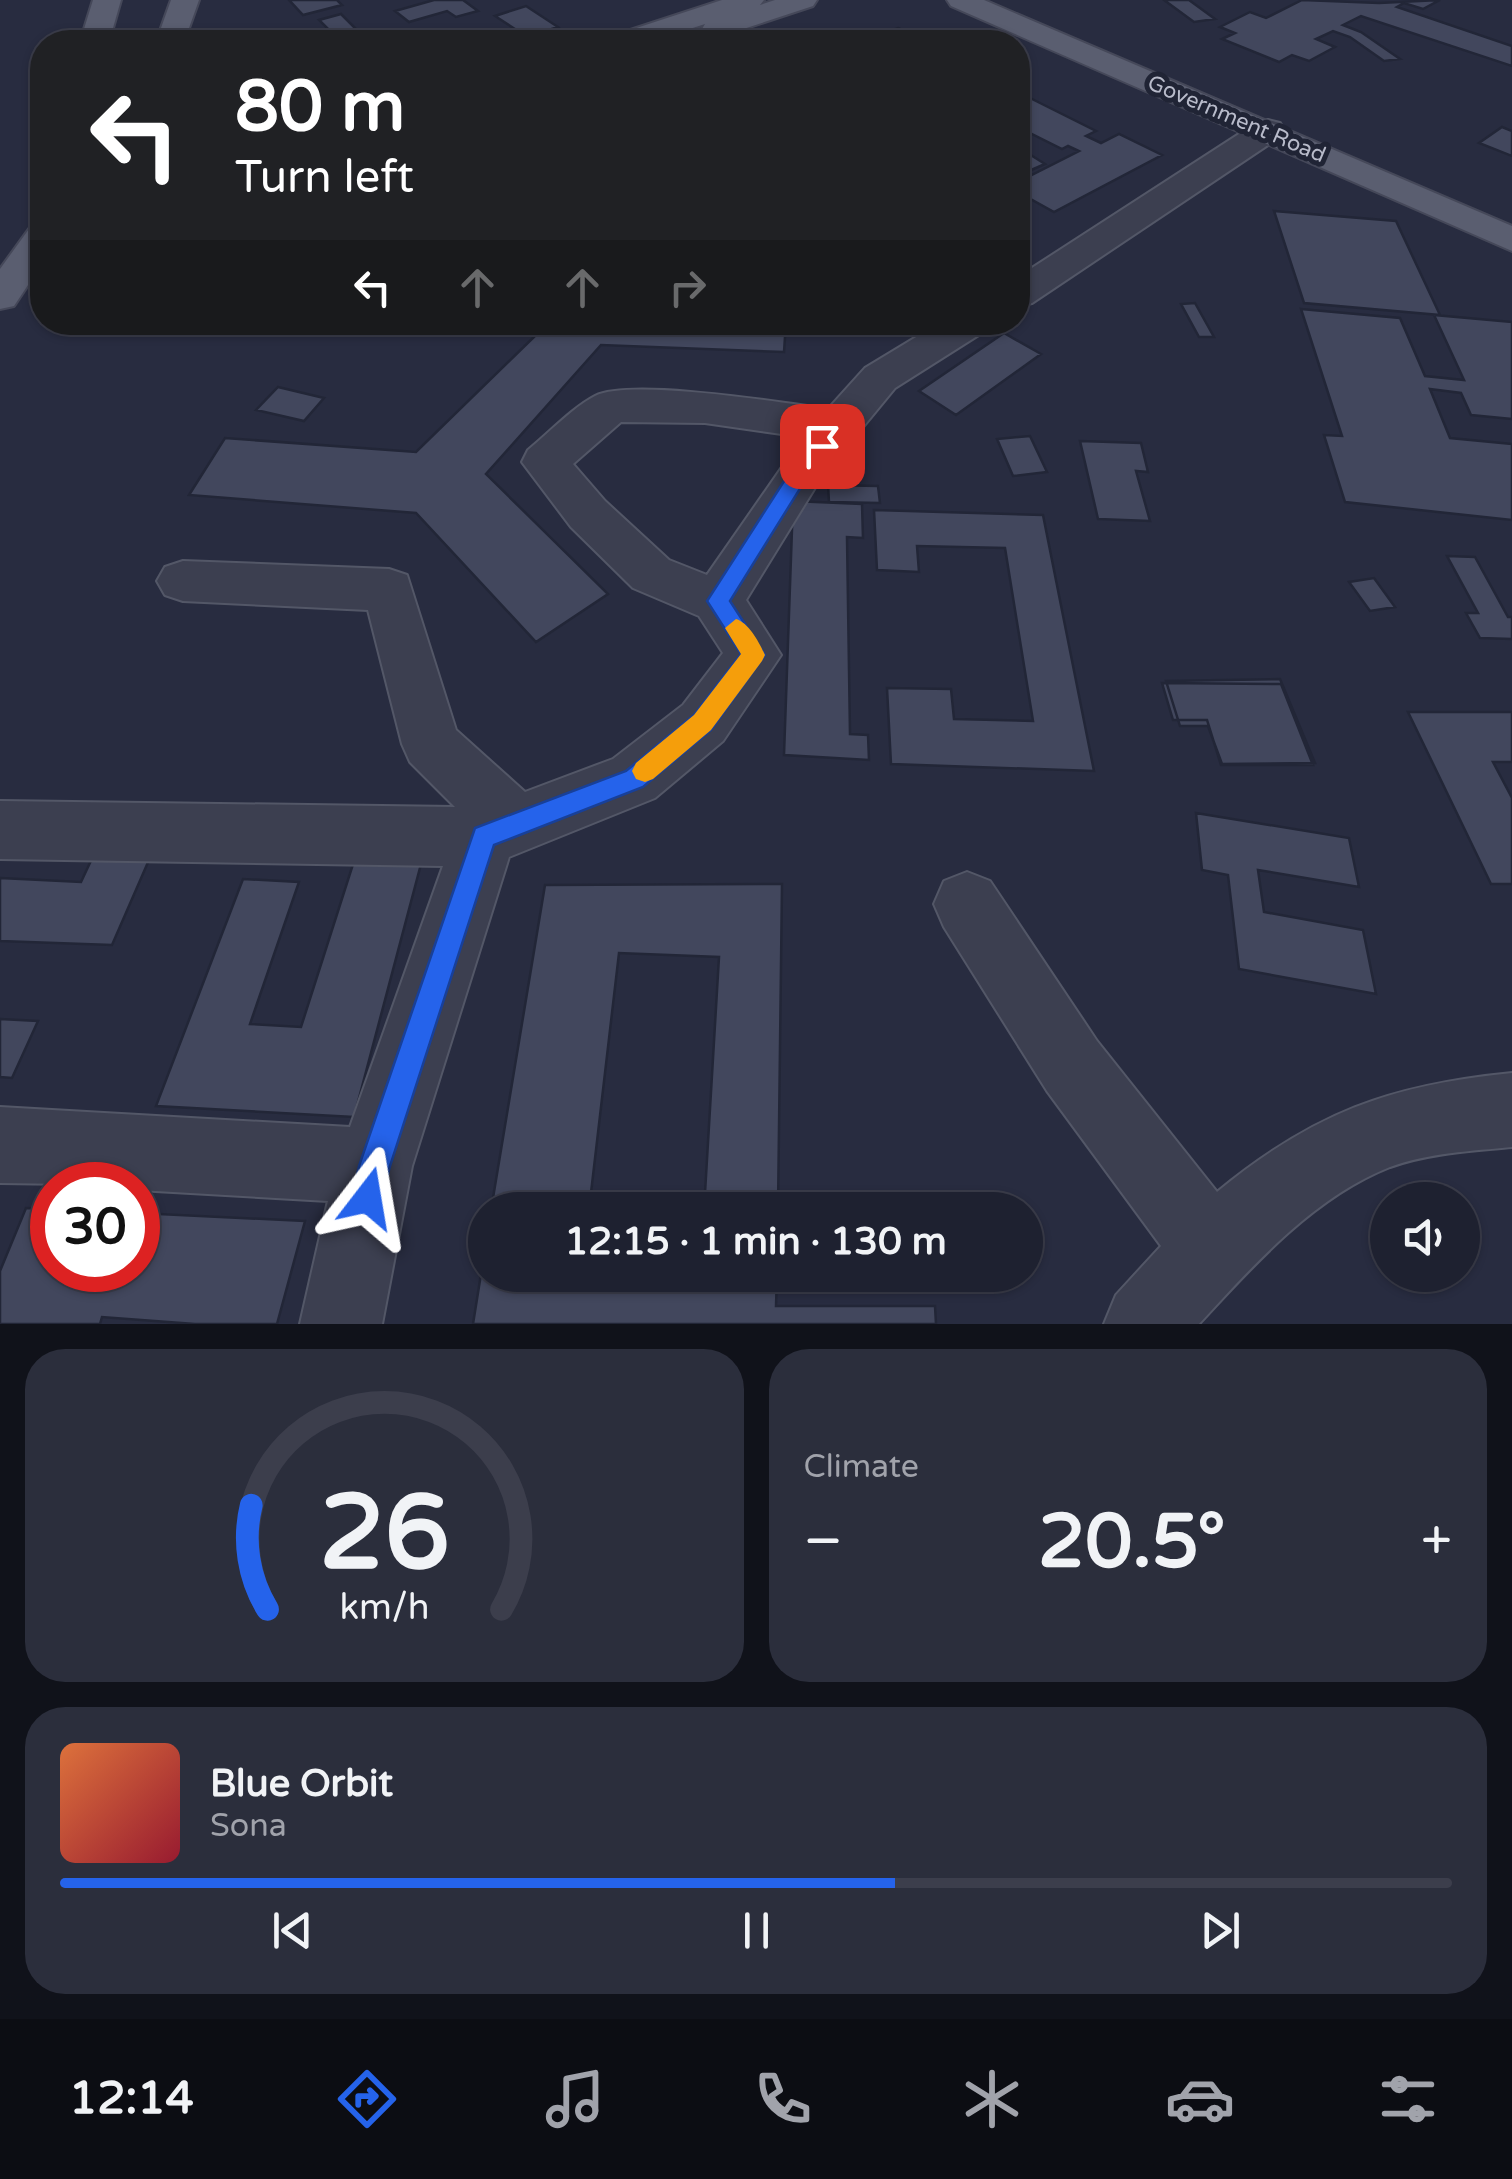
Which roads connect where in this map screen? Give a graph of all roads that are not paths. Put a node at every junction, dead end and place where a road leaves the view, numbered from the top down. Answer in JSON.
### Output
{"nodes":[{"id":1,"x":108,"y":0,"type":"edge"},
{"id":2,"x":185,"y":0,"type":"edge"},
{"id":3,"x":750,"y":0,"type":"edge"},
{"id":4,"x":803,"y":0,"type":"edge"},
{"id":5,"x":961,"y":0,"type":"edge"},
{"id":6,"x":99,"y":30,"type":"edge"},
{"id":7,"x":174,"y":30,"type":"edge"},
{"id":8,"x":659,"y":30,"type":"edge"},
{"id":9,"x":712,"y":30,"type":"edge"},
{"id":10,"x":1268,"y":130,"type":"junction"},
{"id":11,"x":1512,"y":240,"type":"edge"},
{"id":12,"x":30,"y":248,"type":"edge"},
{"id":13,"x":1030,"y":286,"type":"edge"},
{"id":14,"x":0,"y":297,"type":"edge"},
{"id":15,"x":950,"y":335,"type":"edge"},
{"id":16,"x":840,"y":426,"type":"junction"},
{"id":17,"x":182,"y":581,"type":"dead end"},
{"id":18,"x":718,"y":601,"type":"junction"},
{"id":19,"x":0,"y":830,"type":"edge"},
{"id":20,"x":500,"y":831,"type":"junction"},
{"id":21,"x":967,"y":904,"type":"dead end"},
{"id":22,"x":1512,"y":1110,"type":"edge"},
{"id":23,"x":0,"y":1145,"type":"edge"},
{"id":24,"x":374,"y":1166,"type":"junction"},
{"id":25,"x":1212,"y":1249,"type":"junction"},
{"id":26,"x":341,"y":1324,"type":"edge"},
{"id":27,"x":1146,"y":1324,"type":"edge"}],
"edges":[{"from":1,"to":6,"type":"main road"},
{"from":2,"to":7,"type":"main road"},
{"from":3,"to":8,"type":"main road"},
{"from":4,"to":9,"type":"main road"},
{"from":5,"to":10,"type":"main road","name":"Government Road"},
{"from":10,"to":11,"type":"main road","name":"Government Road"},
{"from":10,"to":13,"type":"street"},
{"from":12,"to":14,"type":"main road"},
{"from":15,"to":16,"type":"street"},
{"from":16,"to":18,"type":"street"},
{"from":16,"to":18,"type":"street"},
{"from":17,"to":20,"type":"street"},
{"from":18,"to":20,"type":"street"},
{"from":19,"to":20,"type":"street"},
{"from":20,"to":24,"type":"street"},
{"from":21,"to":25,"type":"street"},
{"from":22,"to":25,"type":"street"},
{"from":23,"to":24,"type":"street"},
{"from":24,"to":26,"type":"street"},
{"from":25,"to":27,"type":"street"}]}
